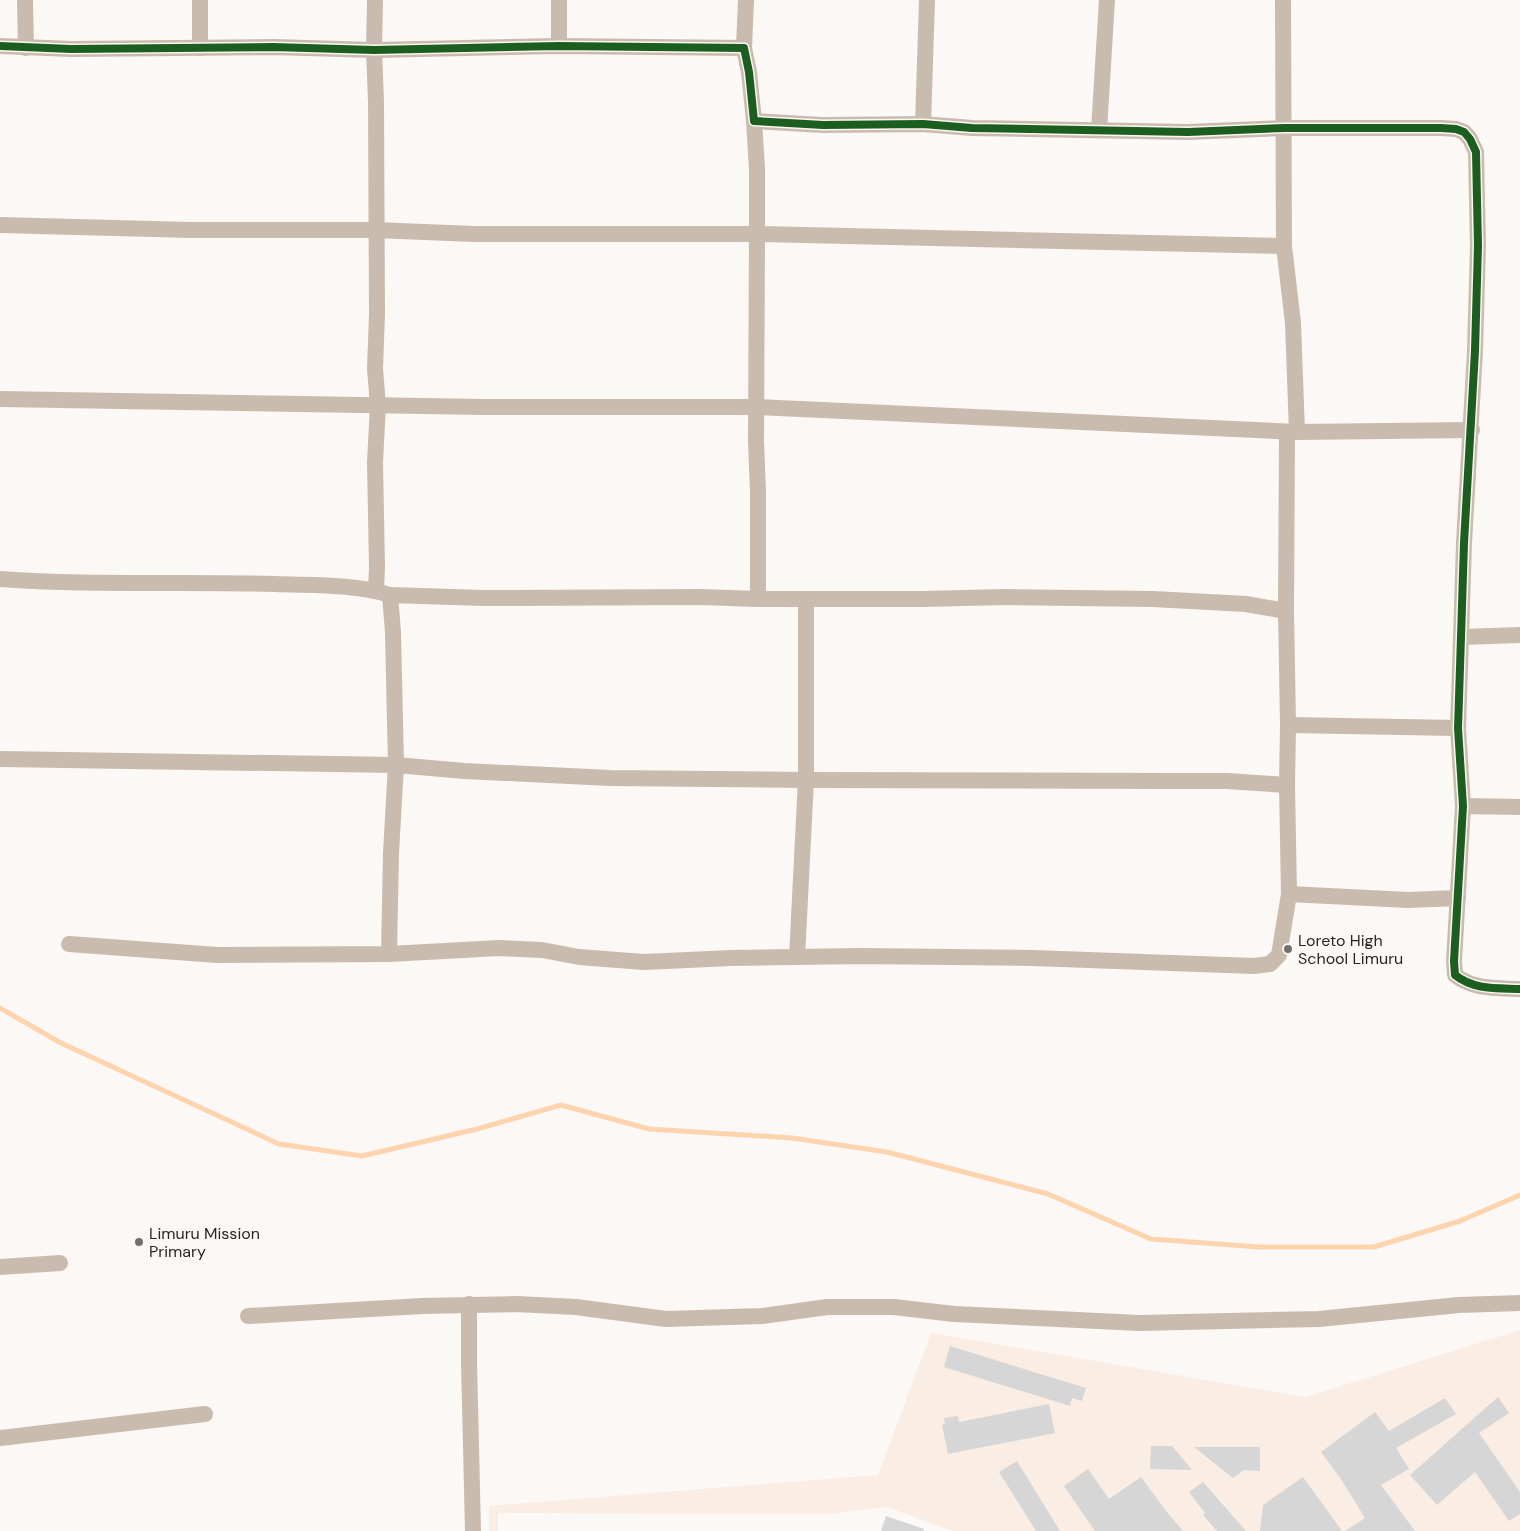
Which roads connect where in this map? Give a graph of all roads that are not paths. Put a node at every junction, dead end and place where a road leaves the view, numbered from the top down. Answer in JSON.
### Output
{"nodes":[{"id":1,"x":25,"y":0,"type":"edge"},
{"id":2,"x":200,"y":0,"type":"edge"},
{"id":3,"x":375,"y":0,"type":"edge"},
{"id":4,"x":559,"y":0,"type":"edge"},
{"id":5,"x":746,"y":0,"type":"edge"},
{"id":6,"x":927,"y":0,"type":"edge"},
{"id":7,"x":1107,"y":0,"type":"edge"},
{"id":8,"x":1283,"y":0,"type":"edge"},
{"id":9,"x":0,"y":46,"type":"edge"},
{"id":10,"x":559,"y":46,"type":"junction"},
{"id":11,"x":26,"y":48,"type":"junction"},
{"id":12,"x":200,"y":48,"type":"junction"},
{"id":13,"x":744,"y":48,"type":"junction"},
{"id":14,"x":374,"y":50,"type":"junction"},
{"id":15,"x":754,"y":121,"type":"junction"},
{"id":16,"x":923,"y":124,"type":"junction"},
{"id":17,"x":1284,"y":128,"type":"junction"},
{"id":18,"x":1099,"y":130,"type":"junction"},
{"id":19,"x":0,"y":225,"type":"edge"},
{"id":20,"x":376,"y":230,"type":"junction"},
{"id":21,"x":757,"y":234,"type":"junction"},
{"id":22,"x":1284,"y":246,"type":"junction"},
{"id":23,"x":0,"y":398,"type":"edge"},
{"id":24,"x":378,"y":404,"type":"junction"},
{"id":25,"x":756,"y":407,"type":"junction"},
{"id":26,"x":1472,"y":430,"type":"junction"},
{"id":27,"x":1292,"y":432,"type":"junction"},
{"id":28,"x":0,"y":579,"type":"edge"},
{"id":29,"x":383,"y":593,"type":"junction"},
{"id":30,"x":758,"y":599,"type":"junction"},
{"id":31,"x":806,"y":599,"type":"junction"},
{"id":32,"x":1286,"y":611,"type":"junction"},
{"id":33,"x":1520,"y":635,"type":"edge"},
{"id":34,"x":1461,"y":636,"type":"junction"},
{"id":35,"x":1288,"y":724,"type":"junction"},
{"id":36,"x":1458,"y":728,"type":"junction"},
{"id":37,"x":0,"y":759,"type":"edge"},
{"id":38,"x":396,"y":765,"type":"junction"},
{"id":39,"x":806,"y":780,"type":"junction"},
{"id":40,"x":1287,"y":785,"type":"junction"},
{"id":41,"x":1462,"y":806,"type":"junction"},
{"id":42,"x":1520,"y":807,"type":"edge"},
{"id":43,"x":1289,"y":894,"type":"junction"},
{"id":44,"x":1458,"y":898,"type":"junction"},
{"id":45,"x":69,"y":944,"type":"dead end"},
{"id":46,"x":389,"y":954,"type":"junction"},
{"id":47,"x":797,"y":957,"type":"junction"},
{"id":48,"x":1520,"y":989,"type":"edge"},
{"id":49,"x":60,"y":1263,"type":"dead end"},
{"id":50,"x":0,"y":1267,"type":"edge"},
{"id":51,"x":1520,"y":1303,"type":"edge"},
{"id":52,"x":469,"y":1304,"type":"junction"},
{"id":53,"x":248,"y":1316,"type":"dead end"},
{"id":54,"x":205,"y":1414,"type":"dead end"},
{"id":55,"x":0,"y":1438,"type":"edge"},
{"id":56,"x":473,"y":1531,"type":"edge"}],
"edges":[{"from":1,"to":11,"type":"street"},
{"from":2,"to":12,"type":"street"},
{"from":3,"to":14,"type":"street"},
{"from":4,"to":10,"type":"street"},
{"from":5,"to":13,"type":"street"},
{"from":6,"to":16,"type":"street"},
{"from":7,"to":18,"type":"street"},
{"from":8,"to":17,"type":"street"},
{"from":9,"to":11,"type":"street"},
{"from":10,"to":13,"type":"street"},
{"from":10,"to":14,"type":"street"},
{"from":11,"to":12,"type":"street"},
{"from":12,"to":14,"type":"street"},
{"from":13,"to":15,"type":"street"},
{"from":14,"to":20,"type":"street"},
{"from":15,"to":16,"type":"street"},
{"from":15,"to":21,"type":"street"},
{"from":16,"to":18,"type":"street"},
{"from":17,"to":18,"type":"street"},
{"from":17,"to":22,"type":"street"},
{"from":17,"to":26,"type":"street"},
{"from":19,"to":20,"type":"street"},
{"from":20,"to":21,"type":"street"},
{"from":20,"to":24,"type":"street"},
{"from":21,"to":22,"type":"street"},
{"from":21,"to":25,"type":"street"},
{"from":22,"to":27,"type":"street"},
{"from":23,"to":24,"type":"street"},
{"from":24,"to":25,"type":"street"},
{"from":24,"to":29,"type":"street"},
{"from":25,"to":27,"type":"street"},
{"from":25,"to":30,"type":"street"},
{"from":26,"to":27,"type":"street"},
{"from":26,"to":34,"type":"street"},
{"from":27,"to":32,"type":"street"},
{"from":28,"to":29,"type":"street"},
{"from":29,"to":30,"type":"street"},
{"from":29,"to":38,"type":"street"},
{"from":30,"to":31,"type":"street"},
{"from":31,"to":32,"type":"street"},
{"from":31,"to":39,"type":"street"},
{"from":32,"to":35,"type":"street"},
{"from":33,"to":34,"type":"street"},
{"from":34,"to":36,"type":"street"},
{"from":35,"to":36,"type":"street"},
{"from":35,"to":40,"type":"street"},
{"from":36,"to":41,"type":"street"},
{"from":37,"to":38,"type":"street"},
{"from":38,"to":39,"type":"street"},
{"from":38,"to":46,"type":"street"},
{"from":39,"to":40,"type":"street"},
{"from":39,"to":47,"type":"street"},
{"from":40,"to":43,"type":"street"},
{"from":41,"to":42,"type":"street"},
{"from":41,"to":44,"type":"street"},
{"from":43,"to":44,"type":"street"},
{"from":43,"to":47,"type":"street"},
{"from":44,"to":48,"type":"street"},
{"from":45,"to":46,"type":"street"},
{"from":46,"to":47,"type":"street"},
{"from":49,"to":50,"type":"street"},
{"from":51,"to":52,"type":"street"},
{"from":52,"to":53,"type":"street"},
{"from":52,"to":56,"type":"street"},
{"from":54,"to":55,"type":"street"}]}
